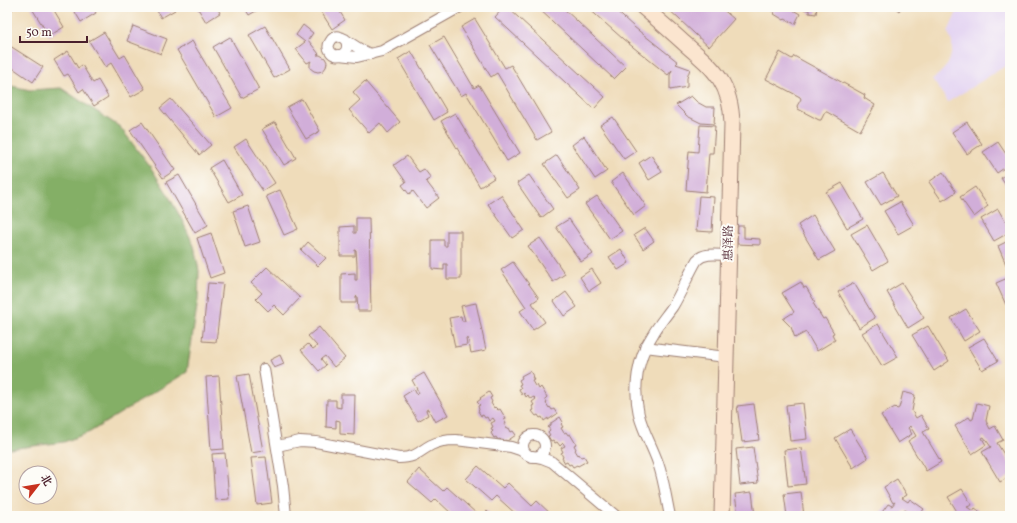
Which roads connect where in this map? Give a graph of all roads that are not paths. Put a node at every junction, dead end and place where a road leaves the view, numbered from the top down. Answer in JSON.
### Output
{"nodes":[{"id":1,"x":460,"y":7,"type":"edge"},
{"id":2,"x":643,"y":7,"type":"edge"},
{"id":3,"x":345,"y":39,"type":"junction"},
{"id":4,"x":371,"y":54,"type":"junction"},
{"id":5,"x":339,"y":55,"type":"junction"},
{"id":6,"x":728,"y":254,"type":"junction"},
{"id":7,"x":645,"y":347,"type":"junction"},
{"id":8,"x":726,"y":357,"type":"junction"},
{"id":9,"x":264,"y":369,"type":"dead end"},
{"id":10,"x":523,"y":442,"type":"junction"},
{"id":11,"x":545,"y":444,"type":"junction"},
{"id":12,"x":276,"y":446,"type":"junction"},
{"id":13,"x":511,"y":447,"type":"junction"},
{"id":14,"x":530,"y":456,"type":"junction"},
{"id":15,"x":552,"y":462,"type":"junction"},
{"id":16,"x":286,"y":516,"type":"edge"},
{"id":17,"x":616,"y":516,"type":"edge"},
{"id":18,"x":670,"y":516,"type":"edge"},
{"id":19,"x":722,"y":516,"type":"edge"}],
"edges":[{"from":1,"to":4,"type":"street"},
{"from":2,"to":6,"type":"street","name":"惠泽路"},
{"from":3,"to":4,"type":"street"},
{"from":3,"to":5,"type":"street"},
{"from":3,"to":5,"type":"street"},
{"from":4,"to":5,"type":"street"},
{"from":6,"to":7,"type":"street"},
{"from":6,"to":8,"type":"street","name":"惠泽路"},
{"from":7,"to":8,"type":"street"},
{"from":7,"to":18,"type":"street"},
{"from":8,"to":19,"type":"street","name":"惠泽路"},
{"from":9,"to":12,"type":"street"},
{"from":10,"to":11,"type":"street"},
{"from":10,"to":13,"type":"street"},
{"from":10,"to":14,"type":"street"},
{"from":11,"to":14,"type":"street"},
{"from":11,"to":15,"type":"street"},
{"from":12,"to":13,"type":"street"},
{"from":12,"to":16,"type":"street"},
{"from":13,"to":14,"type":"street"},
{"from":14,"to":15,"type":"street"},
{"from":15,"to":17,"type":"street"}]}
